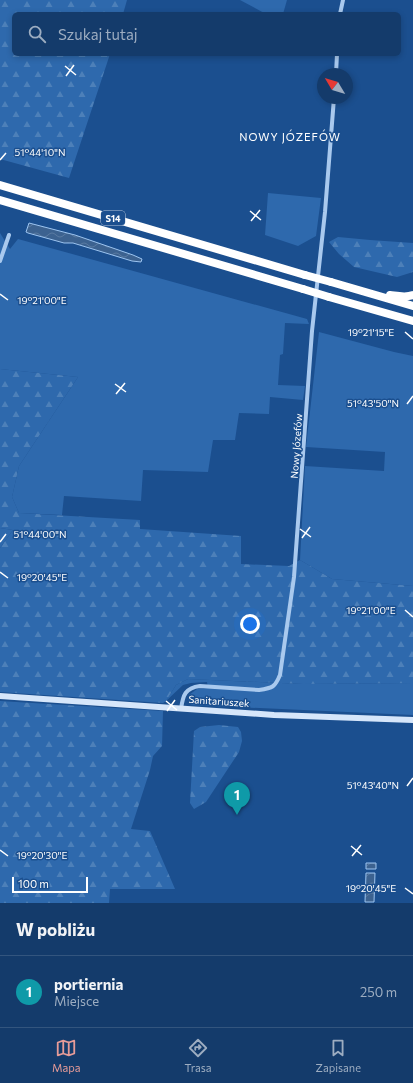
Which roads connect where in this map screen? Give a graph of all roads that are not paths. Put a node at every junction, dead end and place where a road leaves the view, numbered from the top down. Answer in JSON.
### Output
{"nodes":[{"id":1,"x":343,"y":0,"type":"edge"},
{"id":2,"x":340,"y":12,"type":"edge"},
{"id":3,"x":337,"y":56,"type":"edge"},
{"id":4,"x":336,"y":68,"type":"edge"},
{"id":5,"x":334,"y":104,"type":"edge"},
{"id":6,"x":0,"y":185,"type":"edge"},
{"id":7,"x":0,"y":200,"type":"edge"},
{"id":8,"x":9,"y":235,"type":"dead end"},
{"id":9,"x":0,"y":262,"type":"edge"},
{"id":10,"x":369,"y":293,"type":"junction"},
{"id":11,"x":413,"y":295,"type":"edge"},
{"id":12,"x":413,"y":306,"type":"edge"},
{"id":13,"x":413,"y":321,"type":"edge"},
{"id":14,"x":0,"y":696,"type":"edge"},
{"id":15,"x":181,"y":709,"type":"junction"},
{"id":16,"x":413,"y":720,"type":"edge"}],
"edges":[{"from":1,"to":2,"type":"street"},
{"from":3,"to":4,"type":"street"},
{"from":5,"to":15,"type":"street","name":"Nowy Józefów"},
{"from":6,"to":10,"type":"highway","number":"S14","bridge":true},
{"from":7,"to":13,"type":"highway","number":"S14","bridge":true},
{"from":8,"to":9,"type":"street"},
{"from":10,"to":11,"type":"highway"},
{"from":10,"to":12,"type":"highway","number":"S14"},
{"from":14,"to":15,"type":"street","name":"Sanitariuszek"},
{"from":15,"to":16,"type":"street","name":"Sanitariuszek"}]}
